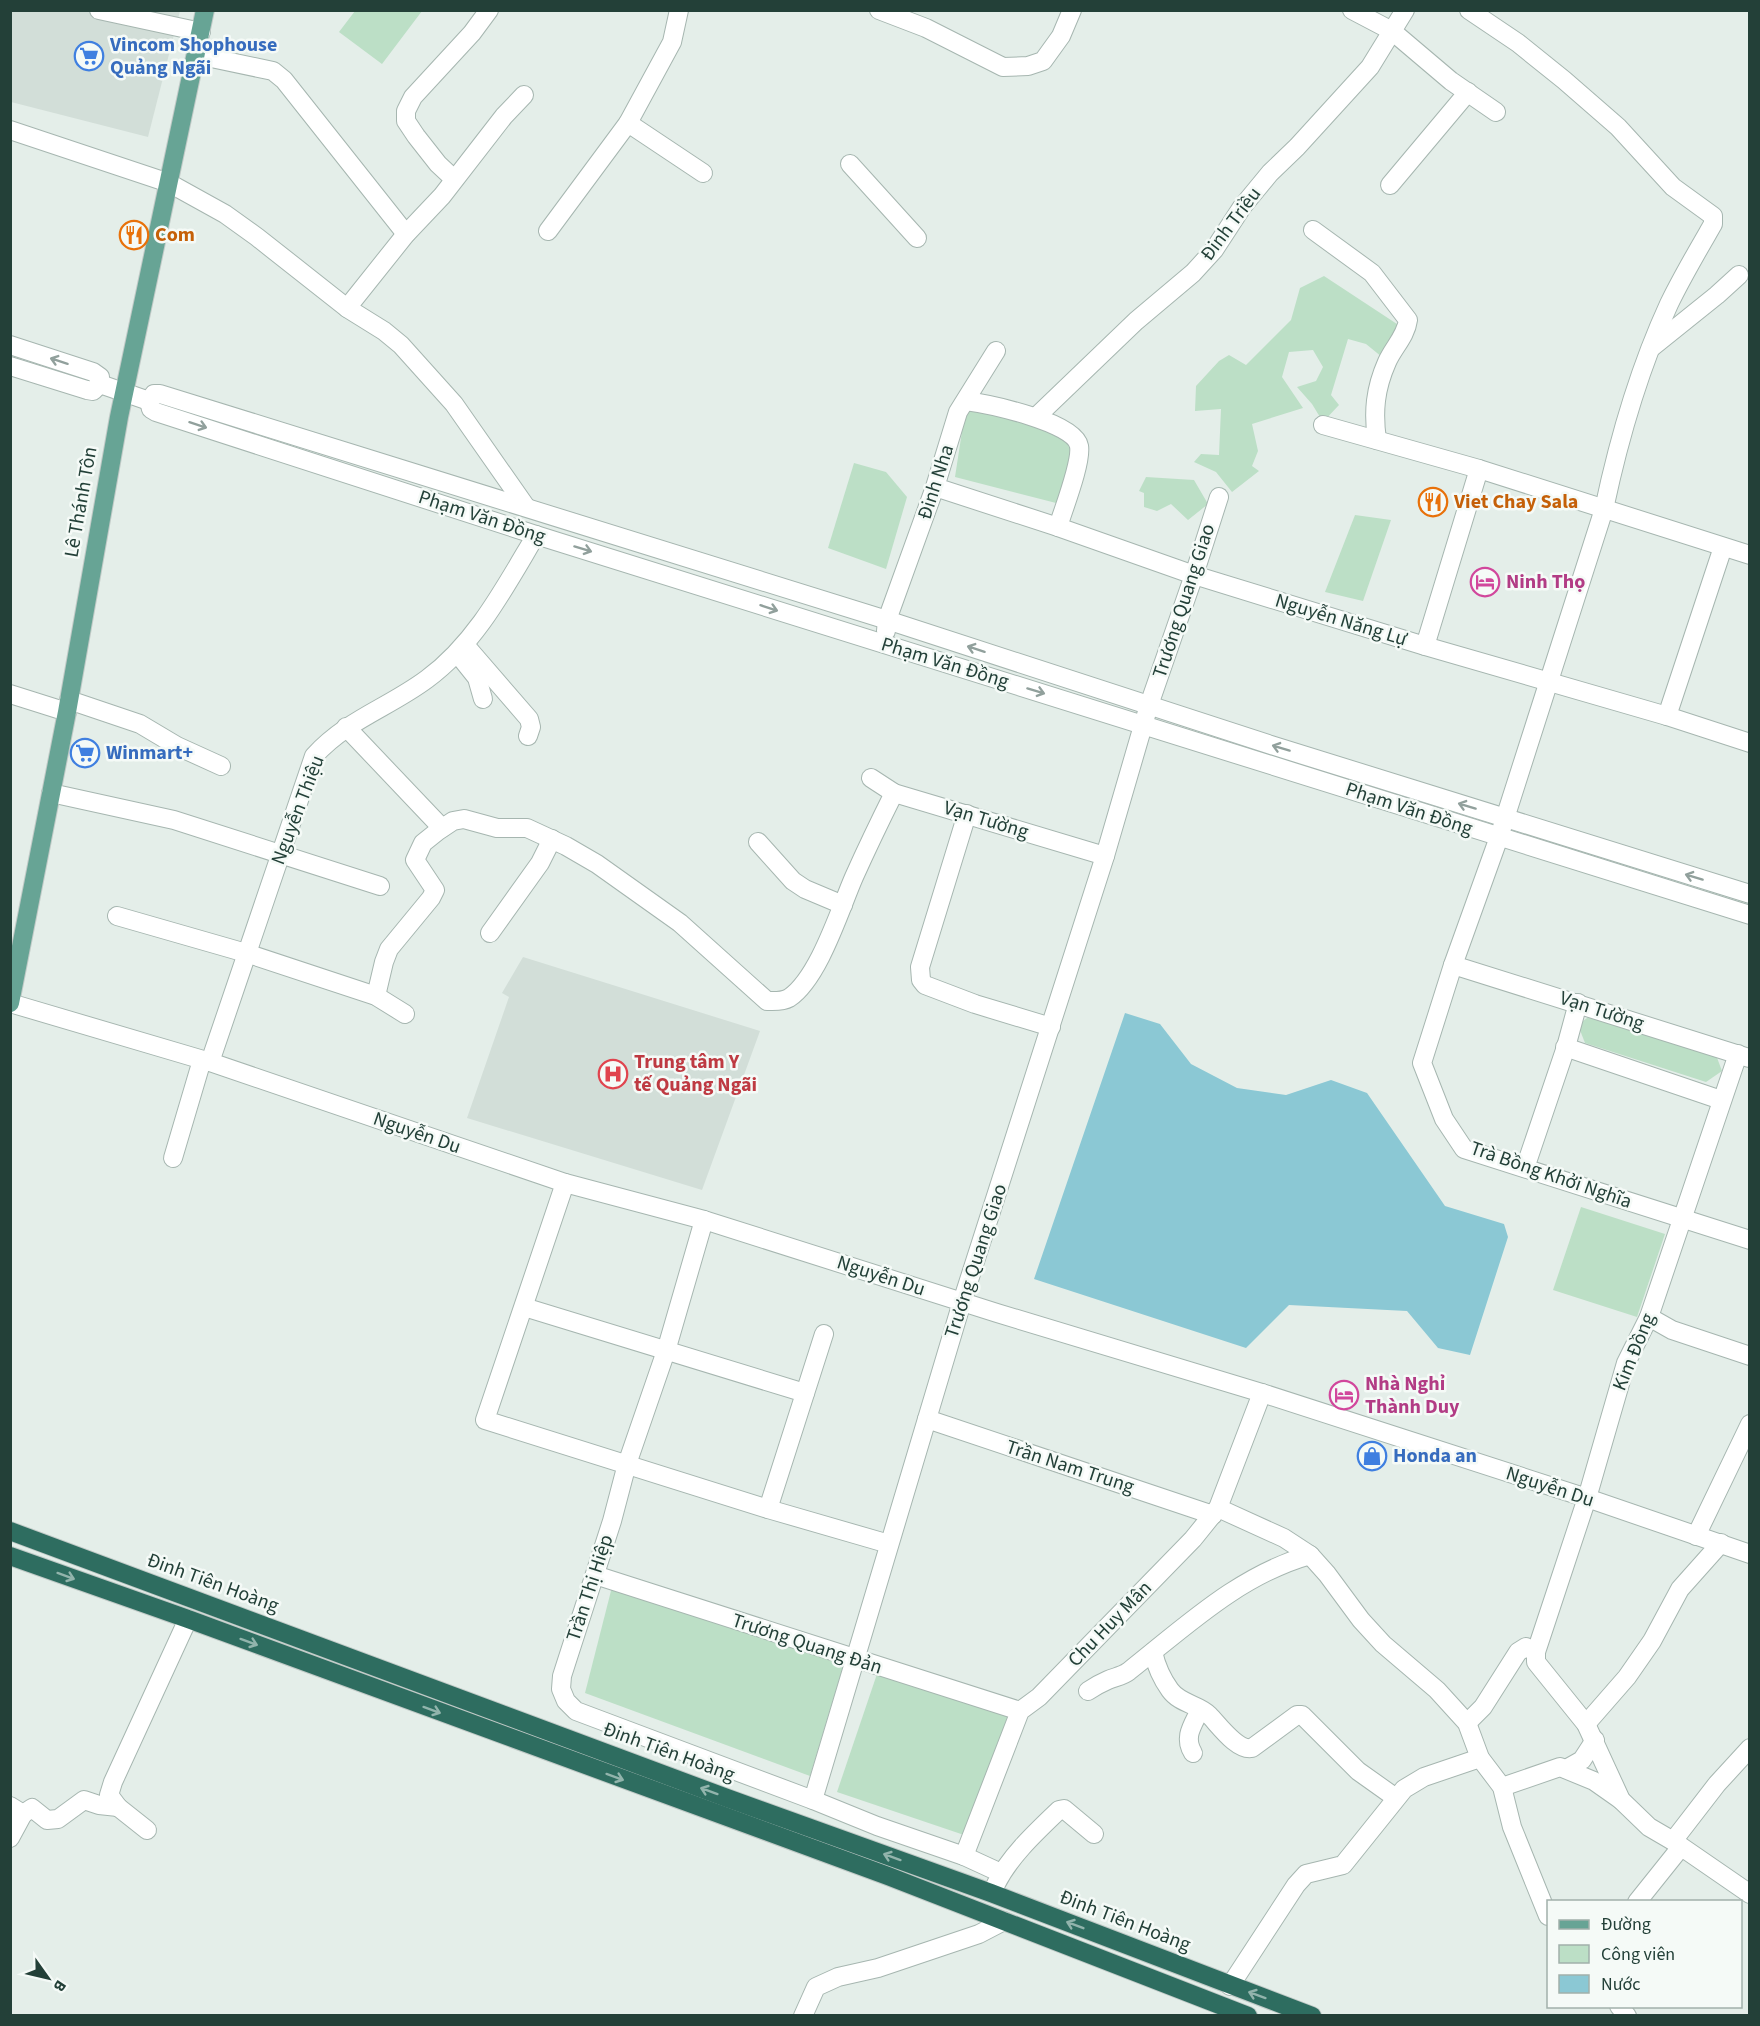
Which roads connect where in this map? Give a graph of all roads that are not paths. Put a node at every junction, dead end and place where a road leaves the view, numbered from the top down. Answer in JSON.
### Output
{"nodes":[{"id":1,"x":99,"y":10,"type":"edge"},
{"id":2,"x":206,"y":10,"type":"edge"},
{"id":3,"x":489,"y":10,"type":"edge"},
{"id":4,"x":680,"y":10,"type":"edge"},
{"id":5,"x":879,"y":10,"type":"edge"},
{"id":6,"x":1072,"y":10,"type":"edge"},
{"id":7,"x":1352,"y":10,"type":"edge"},
{"id":8,"x":1405,"y":10,"type":"edge"},
{"id":9,"x":1468,"y":10,"type":"edge"},
{"id":10,"x":1392,"y":31,"type":"junction"},
{"id":11,"x":201,"y":32,"type":"junction"},
{"id":12,"x":197,"y":55,"type":"junction"},
{"id":13,"x":1468,"y":92,"type":"junction"},
{"id":14,"x":524,"y":96,"type":"dead end"},
{"id":15,"x":1496,"y":112,"type":"dead end"},
{"id":16,"x":628,"y":123,"type":"junction"},
{"id":17,"x":10,"y":130,"type":"edge"},
{"id":18,"x":850,"y":164,"type":"dead end"},
{"id":19,"x":703,"y":173,"type":"dead end"},
{"id":20,"x":454,"y":179,"type":"junction"},
{"id":21,"x":169,"y":183,"type":"junction"},
{"id":22,"x":1390,"y":185,"type":"dead end"},
{"id":23,"x":1313,"y":230,"type":"dead end"},
{"id":24,"x":548,"y":231,"type":"dead end"},
{"id":25,"x":406,"y":234,"type":"junction"},
{"id":26,"x":917,"y":238,"type":"dead end"},
{"id":27,"x":1739,"y":275,"type":"dead end"},
{"id":28,"x":347,"y":308,"type":"junction"},
{"id":29,"x":10,"y":345,"type":"edge"},
{"id":30,"x":1649,"y":350,"type":"junction"},
{"id":31,"x":996,"y":351,"type":"dead end"},
{"id":32,"x":10,"y":366,"type":"edge"},
{"id":33,"x":100,"y":384,"type":"junction"},
{"id":34,"x":125,"y":393,"type":"junction"},
{"id":35,"x":966,"y":400,"type":"junction"},
{"id":36,"x":149,"y":401,"type":"junction"},
{"id":37,"x":1036,"y":417,"type":"junction"},
{"id":38,"x":1323,"y":425,"type":"dead end"},
{"id":39,"x":1377,"y":440,"type":"junction"},
{"id":40,"x":372,"y":458,"type":"junction"},
{"id":41,"x":1479,"y":469,"type":"junction"},
{"id":42,"x":365,"y":479,"type":"junction"},
{"id":43,"x":935,"y":488,"type":"junction"},
{"id":44,"x":1219,"y":497,"type":"dead end"},
{"id":45,"x":526,"y":507,"type":"junction"},
{"id":46,"x":1604,"y":509,"type":"junction"},
{"id":47,"x":1058,"y":527,"type":"junction"},
{"id":48,"x":536,"y":535,"type":"junction"},
{"id":49,"x":630,"y":540,"type":"junction"},
{"id":50,"x":1723,"y":547,"type":"junction"},
{"id":51,"x":1749,"y":555,"type":"edge"},
{"id":52,"x":623,"y":561,"type":"junction"},
{"id":53,"x":1194,"y":575,"type":"junction"},
{"id":54,"x":887,"y":620,"type":"junction"},
{"id":55,"x":884,"y":645,"type":"junction"},
{"id":56,"x":1425,"y":646,"type":"junction"},
{"id":57,"x":461,"y":649,"type":"junction"},
{"id":58,"x":1549,"y":681,"type":"junction"},
{"id":59,"x":10,"y":694,"type":"edge"},
{"id":60,"x":483,"y":699,"type":"dead end"},
{"id":61,"x":1149,"y":705,"type":"junction"},
{"id":62,"x":68,"y":706,"type":"junction"},
{"id":63,"x":1667,"y":716,"type":"junction"},
{"id":64,"x":1145,"y":724,"type":"junction"},
{"id":65,"x":346,"y":727,"type":"junction"},
{"id":66,"x":528,"y":736,"type":"dead end"},
{"id":67,"x":1749,"y":743,"type":"edge"},
{"id":68,"x":221,"y":766,"type":"dead end"},
{"id":69,"x":870,"y":778,"type":"dead end"},
{"id":70,"x":51,"y":792,"type":"junction"},
{"id":71,"x":894,"y":793,"type":"junction"},
{"id":72,"x":967,"y":814,"type":"junction"},
{"id":73,"x":1504,"y":818,"type":"junction"},
{"id":74,"x":442,"y":828,"type":"junction"},
{"id":75,"x":1499,"y":837,"type":"junction"},
{"id":76,"x":552,"y":839,"type":"junction"},
{"id":77,"x":758,"y":842,"type":"dead end"},
{"id":78,"x":281,"y":855,"type":"junction"},
{"id":79,"x":1105,"y":856,"type":"junction"},
{"id":80,"x":380,"y":886,"type":"dead end"},
{"id":81,"x":1749,"y":894,"type":"edge"},
{"id":82,"x":843,"y":904,"type":"junction"},
{"id":83,"x":1749,"y":915,"type":"edge"},
{"id":84,"x":117,"y":916,"type":"dead end"},
{"id":85,"x":490,"y":933,"type":"dead end"},
{"id":86,"x":246,"y":953,"type":"junction"},
{"id":87,"x":1453,"y":965,"type":"junction"},
{"id":88,"x":376,"y":996,"type":"junction"},
{"id":89,"x":10,"y":1003,"type":"edge"},
{"id":90,"x":1578,"y":1003,"type":"junction"},
{"id":91,"x":405,"y":1014,"type":"dead end"},
{"id":92,"x":1052,"y":1027,"type":"junction"},
{"id":93,"x":1566,"y":1047,"type":"junction"},
{"id":94,"x":1744,"y":1056,"type":"edge"},
{"id":95,"x":206,"y":1061,"type":"junction"},
{"id":96,"x":1721,"y":1100,"type":"junction"},
{"id":97,"x":174,"y":1158,"type":"dead end"},
{"id":98,"x":1525,"y":1168,"type":"junction"},
{"id":99,"x":565,"y":1183,"type":"junction"},
{"id":100,"x":1683,"y":1219,"type":"junction"},
{"id":101,"x":704,"y":1220,"type":"junction"},
{"id":102,"x":1749,"y":1240,"type":"edge"},
{"id":103,"x":962,"y":1302,"type":"junction"},
{"id":104,"x":524,"y":1307,"type":"junction"},
{"id":105,"x":1649,"y":1317,"type":"junction"},
{"id":106,"x":824,"y":1334,"type":"dead end"},
{"id":107,"x":666,"y":1351,"type":"junction"},
{"id":108,"x":1749,"y":1356,"type":"edge"},
{"id":109,"x":805,"y":1393,"type":"junction"},
{"id":110,"x":1262,"y":1393,"type":"junction"},
{"id":111,"x":927,"y":1419,"type":"junction"},
{"id":112,"x":1749,"y":1424,"type":"edge"},
{"id":113,"x":627,"y":1464,"type":"junction"},
{"id":114,"x":1587,"y":1498,"type":"junction"},
{"id":115,"x":768,"y":1509,"type":"junction"},
{"id":116,"x":1216,"y":1512,"type":"junction"},
{"id":117,"x":10,"y":1531,"type":"edge"},
{"id":118,"x":1696,"y":1536,"type":"junction"},
{"id":119,"x":1721,"y":1543,"type":"junction"},
{"id":120,"x":889,"y":1545,"type":"junction"},
{"id":121,"x":1749,"y":1554,"type":"edge"},
{"id":122,"x":10,"y":1556,"type":"edge"},
{"id":123,"x":1310,"y":1556,"type":"junction"},
{"id":124,"x":595,"y":1575,"type":"junction"},
{"id":125,"x":188,"y":1619,"type":"junction"},
{"id":126,"x":1153,"y":1652,"type":"junction"},
{"id":127,"x":1536,"y":1652,"type":"junction"},
{"id":128,"x":855,"y":1659,"type":"junction"},
{"id":129,"x":1088,"y":1691,"type":"dead end"},
{"id":130,"x":1200,"y":1710,"type":"junction"},
{"id":131,"x":1020,"y":1712,"type":"junction"},
{"id":132,"x":1467,"y":1723,"type":"junction"},
{"id":133,"x":1591,"y":1732,"type":"junction"},
{"id":134,"x":1749,"y":1748,"type":"edge"},
{"id":135,"x":1193,"y":1753,"type":"dead end"},
{"id":136,"x":1480,"y":1758,"type":"junction"},
{"id":137,"x":1566,"y":1769,"type":"junction"},
{"id":138,"x":1502,"y":1787,"type":"junction"},
{"id":139,"x":1396,"y":1798,"type":"junction"},
{"id":140,"x":813,"y":1800,"type":"junction"},
{"id":141,"x":1621,"y":1800,"type":"junction"},
{"id":142,"x":118,"y":1807,"type":"junction"},
{"id":143,"x":17,"y":1810,"type":"edge"},
{"id":144,"x":147,"y":1830,"type":"dead end"},
{"id":145,"x":1094,"y":1834,"type":"dead end"},
{"id":146,"x":10,"y":1838,"type":"edge"},
{"id":147,"x":1677,"y":1844,"type":"junction"},
{"id":148,"x":964,"y":1856,"type":"junction"},
{"id":149,"x":1001,"y":1873,"type":"junction"},
{"id":150,"x":991,"y":1893,"type":"junction"},
{"id":151,"x":1749,"y":1894,"type":"edge"},
{"id":152,"x":1638,"y":1900,"type":"edge"},
{"id":153,"x":1547,"y":1914,"type":"edge"},
{"id":154,"x":1004,"y":1921,"type":"junction"},
{"id":155,"x":1230,"y":1986,"type":"junction"},
{"id":156,"x":1224,"y":2012,"type":"edge"},
{"id":157,"x":803,"y":2016,"type":"edge"},
{"id":158,"x":1248,"y":2016,"type":"edge"},
{"id":159,"x":1312,"y":2016,"type":"edge"}],
"edges":[{"from":1,"to":11,"type":"street"},
{"from":2,"to":11,"type":"main road","name":"Lê Thánh Tôn"},
{"from":3,"to":20,"type":"street"},
{"from":4,"to":16,"type":"street"},
{"from":5,"to":6,"type":"street"},
{"from":7,"to":10,"type":"street"},
{"from":8,"to":10,"type":"street","name":"Đinh Triều"},
{"from":9,"to":30,"type":"street"},
{"from":10,"to":13,"type":"street"},
{"from":10,"to":37,"type":"street","name":"Đinh Triều"},
{"from":11,"to":12,"type":"main road","name":"Lê Thánh Tôn"},
{"from":12,"to":21,"type":"main road","name":"Lê Thánh Tôn"},
{"from":12,"to":25,"type":"street"},
{"from":13,"to":15,"type":"street"},
{"from":13,"to":22,"type":"street"},
{"from":14,"to":20,"type":"street"},
{"from":16,"to":19,"type":"street"},
{"from":16,"to":24,"type":"street"},
{"from":17,"to":21,"type":"street"},
{"from":18,"to":26,"type":"street"},
{"from":20,"to":25,"type":"street"},
{"from":21,"to":28,"type":"street"},
{"from":21,"to":34,"type":"main road","name":"Lê Thánh Tôn"},
{"from":23,"to":39,"type":"street"},
{"from":25,"to":28,"type":"street"},
{"from":27,"to":30,"type":"street"},
{"from":28,"to":45,"type":"street"},
{"from":33,"to":29,"type":"street","name":"Phạm Văn Đồng","one_way":true},
{"from":30,"to":46,"type":"street"},
{"from":31,"to":35,"type":"street","name":"Đinh Nha"},
{"from":32,"to":33,"type":"street","name":"Phạm Văn Đồng"},
{"from":33,"to":34,"type":"street","name":"Phạm Văn Đồng"},
{"from":34,"to":36,"type":"street","name":"Phạm Văn Đồng"},
{"from":34,"to":62,"type":"main road","name":"Lê Thánh Tôn"},
{"from":35,"to":37,"type":"street"},
{"from":35,"to":43,"type":"street","name":"Đinh Nha"},
{"from":36,"to":40,"type":"street","name":"Phạm Văn Đồng"},
{"from":36,"to":42,"type":"street","name":"Phạm Văn Đồng","one_way":true},
{"from":37,"to":47,"type":"street"},
{"from":38,"to":39,"type":"street"},
{"from":39,"to":41,"type":"street"},
{"from":40,"to":42,"type":"street"},
{"from":40,"to":45,"type":"street","name":"Phạm Văn Đồng"},
{"from":41,"to":46,"type":"street"},
{"from":41,"to":56,"type":"street"},
{"from":42,"to":48,"type":"street","name":"Phạm Văn Đồng"},
{"from":43,"to":47,"type":"street","name":"Nguyễn Năng Lự"},
{"from":43,"to":54,"type":"street","name":"Đinh Nha"},
{"from":44,"to":53,"type":"street","name":"Trương Quang Giao"},
{"from":45,"to":49,"type":"street","name":"Phạm Văn Đồng"},
{"from":46,"to":50,"type":"street"},
{"from":46,"to":58,"type":"street"},
{"from":47,"to":53,"type":"street","name":"Nguyễn Năng Lự"},
{"from":48,"to":52,"type":"street","name":"Phạm Văn Đồng","one_way":true},
{"from":48,"to":57,"type":"street","name":"Nguyễn Thiệu"},
{"from":49,"to":52,"type":"street"},
{"from":49,"to":54,"type":"street","name":"Phạm Văn Đồng"},
{"from":50,"to":51,"type":"street"},
{"from":50,"to":63,"type":"street"},
{"from":52,"to":55,"type":"street","name":"Phạm Văn Đồng","one_way":true},
{"from":53,"to":56,"type":"street","name":"Nguyễn Năng Lự"},
{"from":53,"to":61,"type":"street","name":"Trương Quang Giao"},
{"from":54,"to":55,"type":"street","name":"Đinh Nha"},
{"from":61,"to":54,"type":"street","name":"Phạm Văn Đồng","one_way":true},
{"from":55,"to":64,"type":"street","name":"Phạm Văn Đồng","one_way":true},
{"from":56,"to":58,"type":"street","name":"Nguyễn Năng Lự"},
{"from":57,"to":60,"type":"street"},
{"from":57,"to":65,"type":"street","name":"Nguyễn Thiệu"},
{"from":57,"to":66,"type":"street"},
{"from":58,"to":63,"type":"street","name":"Nguyễn Năng Lự"},
{"from":58,"to":73,"type":"street"},
{"from":59,"to":62,"type":"street"},
{"from":61,"to":64,"type":"street","name":"Trương Quang Giao"},
{"from":73,"to":61,"type":"street","name":"Phạm Văn Đồng","one_way":true},
{"from":62,"to":68,"type":"street"},
{"from":62,"to":70,"type":"main road","name":"Lê Thánh Tôn"},
{"from":63,"to":67,"type":"street","name":"Nguyễn Năng Lự"},
{"from":64,"to":75,"type":"street","name":"Phạm Văn Đồng"},
{"from":64,"to":79,"type":"street","name":"Trương Quang Giao"},
{"from":65,"to":74,"type":"street"},
{"from":65,"to":78,"type":"street","name":"Nguyễn Thiệu"},
{"from":69,"to":71,"type":"street","name":"Vạn Tường"},
{"from":70,"to":78,"type":"street"},
{"from":70,"to":89,"type":"main road","name":"Lê Thánh Tôn"},
{"from":71,"to":72,"type":"street","name":"Vạn Tường"},
{"from":71,"to":82,"type":"street"},
{"from":72,"to":79,"type":"street","name":"Vạn Tường"},
{"from":72,"to":92,"type":"street"},
{"from":73,"to":75,"type":"street","name":"Trà Bồng Khởi Nghĩa"},
{"from":81,"to":73,"type":"street","name":"Phạm Văn Đồng","one_way":true},
{"from":74,"to":76,"type":"street"},
{"from":74,"to":88,"type":"street"},
{"from":75,"to":83,"type":"street","name":"Phạm Văn Đồng"},
{"from":75,"to":87,"type":"street","name":"Trà Bồng Khởi Nghĩa"},
{"from":76,"to":82,"type":"street"},
{"from":76,"to":85,"type":"street"},
{"from":77,"to":82,"type":"street"},
{"from":78,"to":80,"type":"street"},
{"from":78,"to":86,"type":"street","name":"Nguyễn Thiệu"},
{"from":79,"to":92,"type":"street","name":"Trương Quang Giao"},
{"from":84,"to":86,"type":"street"},
{"from":86,"to":88,"type":"street"},
{"from":86,"to":95,"type":"street","name":"Nguyễn Thiệu"},
{"from":87,"to":90,"type":"street","name":"Vạn Tường"},
{"from":87,"to":98,"type":"street","name":"Trà Bồng Khởi Nghĩa"},
{"from":88,"to":91,"type":"street"},
{"from":89,"to":95,"type":"street","name":"Nguyễn Du"},
{"from":90,"to":93,"type":"street"},
{"from":90,"to":94,"type":"street","name":"Vạn Tường"},
{"from":92,"to":103,"type":"street","name":"Trương Quang Giao"},
{"from":93,"to":96,"type":"street"},
{"from":93,"to":98,"type":"street"},
{"from":94,"to":96,"type":"street","name":"Kim Đồng"},
{"from":95,"to":97,"type":"street","name":"Nguyễn Thiệu"},
{"from":95,"to":99,"type":"street","name":"Nguyễn Du"},
{"from":96,"to":100,"type":"street","name":"Kim Đồng"},
{"from":98,"to":100,"type":"street","name":"Trà Bồng Khởi Nghĩa"},
{"from":99,"to":101,"type":"street","name":"Nguyễn Du"},
{"from":99,"to":104,"type":"street"},
{"from":100,"to":102,"type":"street","name":"Trà Bồng Khởi Nghĩa"},
{"from":100,"to":105,"type":"street","name":"Kim Đồng"},
{"from":101,"to":103,"type":"street","name":"Nguyễn Du"},
{"from":101,"to":107,"type":"street","name":"Trần Thị Hiệp"},
{"from":103,"to":110,"type":"street","name":"Nguyễn Du"},
{"from":103,"to":111,"type":"street","name":"Trương Quang Giao"},
{"from":104,"to":107,"type":"street"},
{"from":104,"to":113,"type":"street"},
{"from":105,"to":108,"type":"street"},
{"from":105,"to":114,"type":"street","name":"Kim Đồng"},
{"from":106,"to":109,"type":"street"},
{"from":107,"to":109,"type":"street"},
{"from":107,"to":113,"type":"street","name":"Trần Thị Hiệp"},
{"from":109,"to":115,"type":"street"},
{"from":110,"to":114,"type":"street","name":"Nguyễn Du"},
{"from":110,"to":116,"type":"street","name":"Chu Huy Mân"},
{"from":111,"to":116,"type":"street","name":"Trần Nam Trung"},
{"from":111,"to":120,"type":"street","name":"Trương Quang Giao"},
{"from":112,"to":118,"type":"street"},
{"from":113,"to":115,"type":"street"},
{"from":113,"to":124,"type":"street","name":"Trần Thị Hiệp"},
{"from":114,"to":118,"type":"street","name":"Nguyễn Du"},
{"from":114,"to":127,"type":"street","name":"Kim Đồng"},
{"from":115,"to":120,"type":"street"},
{"from":116,"to":123,"type":"street","name":"Trần Nam Trung"},
{"from":116,"to":131,"type":"street","name":"Chu Huy Mân"},
{"from":150,"to":117,"type":"highway","name":"Đinh Tiên Hoàng","one_way":true},
{"from":118,"to":119,"type":"street","name":"Nguyễn Du"},
{"from":119,"to":121,"type":"street","name":"Nguyễn Du"},
{"from":119,"to":133,"type":"street"},
{"from":120,"to":128,"type":"street","name":"Trương Quang Giao"},
{"from":122,"to":125,"type":"highway","one_way":true},
{"from":123,"to":126,"type":"street"},
{"from":123,"to":132,"type":"street","name":"Trần Nam Trung"},
{"from":124,"to":128,"type":"street","name":"Trương Quang Đản"},
{"from":124,"to":140,"type":"street","name":"Trần Thị Hiệp"},
{"from":125,"to":142,"type":"street"},
{"from":125,"to":154,"type":"highway","one_way":true},
{"from":126,"to":129,"type":"street"},
{"from":126,"to":130,"type":"street"},
{"from":127,"to":132,"type":"street"},
{"from":127,"to":133,"type":"street"},
{"from":128,"to":131,"type":"street","name":"Trương Quang Đản"},
{"from":128,"to":140,"type":"street","name":"Trương Quang Giao"},
{"from":130,"to":135,"type":"street"},
{"from":130,"to":139,"type":"street"},
{"from":131,"to":148,"type":"street","name":"Chu Huy Mân"},
{"from":132,"to":136,"type":"street"},
{"from":133,"to":137,"type":"street"},
{"from":133,"to":141,"type":"street"},
{"from":134,"to":147,"type":"street"},
{"from":136,"to":138,"type":"street"},
{"from":136,"to":139,"type":"street"},
{"from":137,"to":138,"type":"street"},
{"from":137,"to":141,"type":"street"},
{"from":138,"to":153,"type":"street"},
{"from":139,"to":155,"type":"street"},
{"from":140,"to":148,"type":"street"},
{"from":141,"to":147,"type":"street"},
{"from":142,"to":143,"type":"street"},
{"from":142,"to":144,"type":"street"},
{"from":143,"to":146,"type":"street"},
{"from":145,"to":149,"type":"street"},
{"from":147,"to":151,"type":"street"},
{"from":147,"to":152,"type":"street"},
{"from":148,"to":149,"type":"street"},
{"from":149,"to":150,"type":"street"},
{"from":155,"to":150,"type":"highway","name":"Đinh Tiên Hoàng","one_way":true},
{"from":154,"to":156,"type":"highway"},
{"from":154,"to":157,"type":"street"},
{"from":159,"to":155,"type":"highway","name":"Đinh Tiên Hoàng","one_way":true},
{"from":156,"to":158,"type":"highway"}]}
